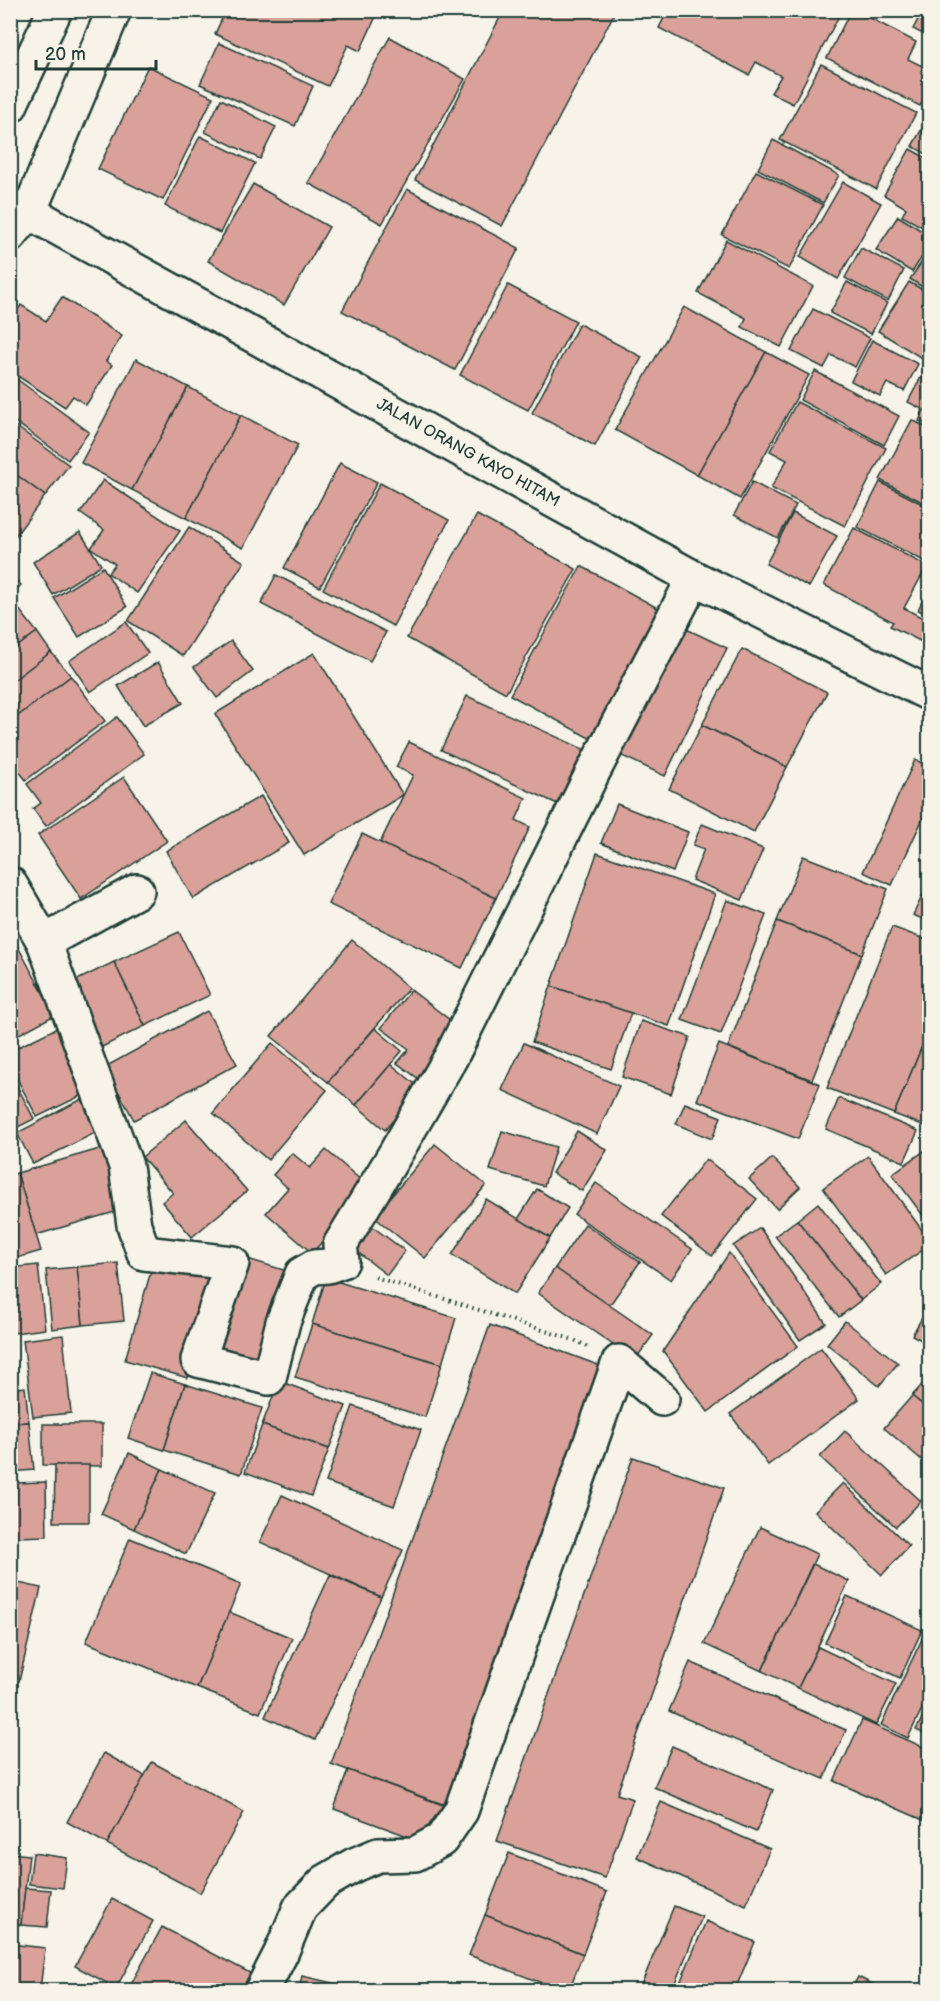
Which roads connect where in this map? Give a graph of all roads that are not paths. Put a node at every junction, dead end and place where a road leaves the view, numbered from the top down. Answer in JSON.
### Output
{"nodes":[{"id":1,"x":55,"y":10,"type":"edge"},
{"id":2,"x":114,"y":10,"type":"edge"},
{"id":3,"x":10,"y":106,"type":"edge"},
{"id":4,"x":17,"y":218,"type":"edge"},
{"id":5,"x":694,"y":578,"type":"junction"},
{"id":6,"x":930,"y":693,"type":"edge"},
{"id":7,"x":10,"y":884,"type":"edge"},
{"id":8,"x":137,"y":891,"type":"dead end"},
{"id":9,"x":44,"y":942,"type":"junction"},
{"id":10,"x":662,"y":1399,"type":"dead end"},
{"id":11,"x":262,"y":1990,"type":"edge"}],
"edges":[{"from":1,"to":3,"type":"street"},
{"from":2,"to":4,"type":"street"},
{"from":4,"to":5,"type":"street","name":"JALAN ORANG KAYO HITAM"},
{"from":5,"to":6,"type":"street","name":"JALAN ORANG KAYO HITAM"},
{"from":5,"to":9,"type":"street"},
{"from":7,"to":9,"type":"street"},
{"from":8,"to":9,"type":"street"},
{"from":10,"to":11,"type":"street"}]}
